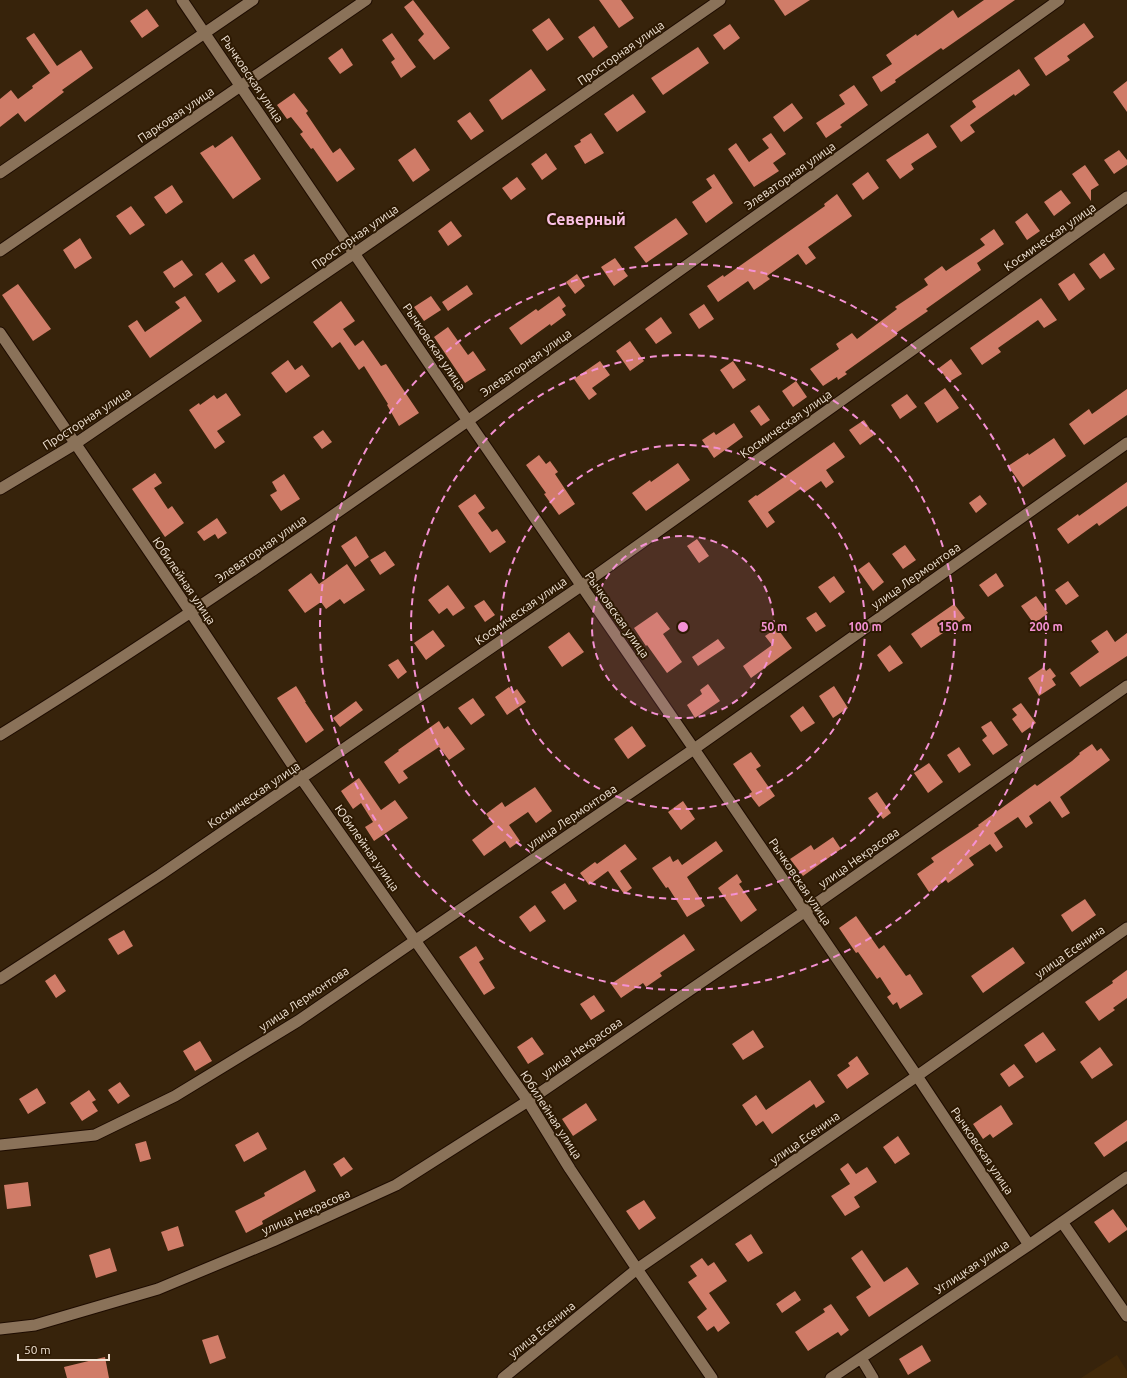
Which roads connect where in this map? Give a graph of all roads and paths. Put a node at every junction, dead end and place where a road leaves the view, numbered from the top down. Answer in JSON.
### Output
{"nodes":[{"id":1,"x":182,"y":0,"type":"edge"},
{"id":2,"x":253,"y":0,"type":"edge"},
{"id":3,"x":366,"y":0,"type":"edge"},
{"id":4,"x":720,"y":0,"type":"edge"},
{"id":5,"x":1059,"y":0,"type":"edge"},
{"id":6,"x":204,"y":33,"type":"junction"},
{"id":7,"x":241,"y":86,"type":"junction"},
{"id":8,"x":0,"y":173,"type":"edge"},
{"id":9,"x":1127,"y":198,"type":"edge"},
{"id":10,"x":0,"y":251,"type":"edge"},
{"id":11,"x":354,"y":253,"type":"junction"},
{"id":12,"x":0,"y":333,"type":"edge"},
{"id":13,"x":468,"y":421,"type":"junction"},
{"id":14,"x":1127,"y":442,"type":"edge"},
{"id":15,"x":75,"y":444,"type":"junction"},
{"id":16,"x":0,"y":489,"type":"edge"},
{"id":17,"x":581,"y":586,"type":"junction"},
{"id":18,"x":191,"y":613,"type":"junction"},
{"id":19,"x":1127,"y":686,"type":"edge"},
{"id":20,"x":0,"y":736,"type":"edge"},
{"id":21,"x":694,"y":748,"type":"junction"},
{"id":22,"x":301,"y":778,"type":"junction"},
{"id":23,"x":804,"y":912,"type":"junction"},
{"id":24,"x":1127,"y":928,"type":"edge"},
{"id":25,"x":415,"y":939,"type":"junction"},
{"id":26,"x":0,"y":979,"type":"edge"},
{"id":27,"x":916,"y":1076,"type":"junction"},
{"id":28,"x":528,"y":1102,"type":"junction"},
{"id":29,"x":0,"y":1145,"type":"edge"},
{"id":30,"x":1127,"y":1177,"type":"edge"},
{"id":31,"x":1062,"y":1222,"type":"junction"},
{"id":32,"x":1029,"y":1245,"type":"junction"},
{"id":33,"x":637,"y":1270,"type":"junction"},
{"id":34,"x":1127,"y":1316,"type":"edge"},
{"id":35,"x":0,"y":1329,"type":"edge"},
{"id":36,"x":861,"y":1358,"type":"junction"},
{"id":37,"x":503,"y":1378,"type":"edge"},
{"id":38,"x":712,"y":1378,"type":"edge"},
{"id":39,"x":831,"y":1378,"type":"edge"},
{"id":40,"x":873,"y":1378,"type":"edge"}],
"edges":[{"from":1,"to":6,"type":"street","name":"Рычковская улица"},
{"from":2,"to":6,"type":"street"},
{"from":3,"to":7,"type":"street","name":"Парковая улица"},
{"from":4,"to":11,"type":"street","name":"Просторная улица"},
{"from":5,"to":13,"type":"street","name":"Элеваторная улица"},
{"from":6,"to":7,"type":"street","name":"Рычковская улица"},
{"from":6,"to":8,"type":"street"},
{"from":7,"to":10,"type":"street","name":"Парковая улица"},
{"from":7,"to":11,"type":"street","name":"Рычковская улица"},
{"from":9,"to":17,"type":"street","name":"Космическая улица"},
{"from":11,"to":13,"type":"street","name":"Рычковская улица"},
{"from":11,"to":15,"type":"street","name":"Просторная улица"},
{"from":12,"to":15,"type":"street","name":"Юбилейная улица"},
{"from":13,"to":17,"type":"street","name":"Рычковская улица"},
{"from":13,"to":18,"type":"street","name":"Элеваторная улица"},
{"from":14,"to":21,"type":"street","name":"улица Лермонтова"},
{"from":15,"to":16,"type":"street","name":"Просторная улица"},
{"from":15,"to":18,"type":"street","name":"Юбилейная улица"},
{"from":17,"to":21,"type":"street","name":"Рычковская улица"},
{"from":17,"to":22,"type":"street","name":"Космическая улица"},
{"from":18,"to":20,"type":"street","name":"Элеваторная улица"},
{"from":18,"to":22,"type":"street","name":"Юбилейная улица"},
{"from":19,"to":23,"type":"street","name":"улица Некрасова"},
{"from":21,"to":23,"type":"street","name":"Рычковская улица"},
{"from":21,"to":25,"type":"street","name":"улица Лермонтова"},
{"from":22,"to":25,"type":"street","name":"Юбилейная улица"},
{"from":22,"to":26,"type":"street","name":"Космическая улица"},
{"from":23,"to":27,"type":"street","name":"Рычковская улица"},
{"from":23,"to":28,"type":"street","name":"улица Некрасова"},
{"from":24,"to":27,"type":"street","name":"улица Есенина"},
{"from":25,"to":28,"type":"street","name":"Юбилейная улица"},
{"from":25,"to":29,"type":"street","name":"улица Лермонтова"},
{"from":27,"to":32,"type":"street","name":"Рычковская улица"},
{"from":27,"to":33,"type":"street","name":"улица Есенина"},
{"from":28,"to":33,"type":"street","name":"Юбилейная улица"},
{"from":28,"to":35,"type":"street","name":"улица Некрасова"},
{"from":30,"to":31,"type":"street","name":"Углицкая улица"},
{"from":31,"to":32,"type":"street","name":"Углицкая улица"},
{"from":31,"to":34,"type":"street"},
{"from":32,"to":36,"type":"street","name":"Углицкая улица"},
{"from":33,"to":37,"type":"street","name":"улица Есенина"},
{"from":33,"to":38,"type":"street","name":"Юбилейная улица"},
{"from":36,"to":39,"type":"street","name":"Углицкая улица"},
{"from":36,"to":40,"type":"street"}]}
